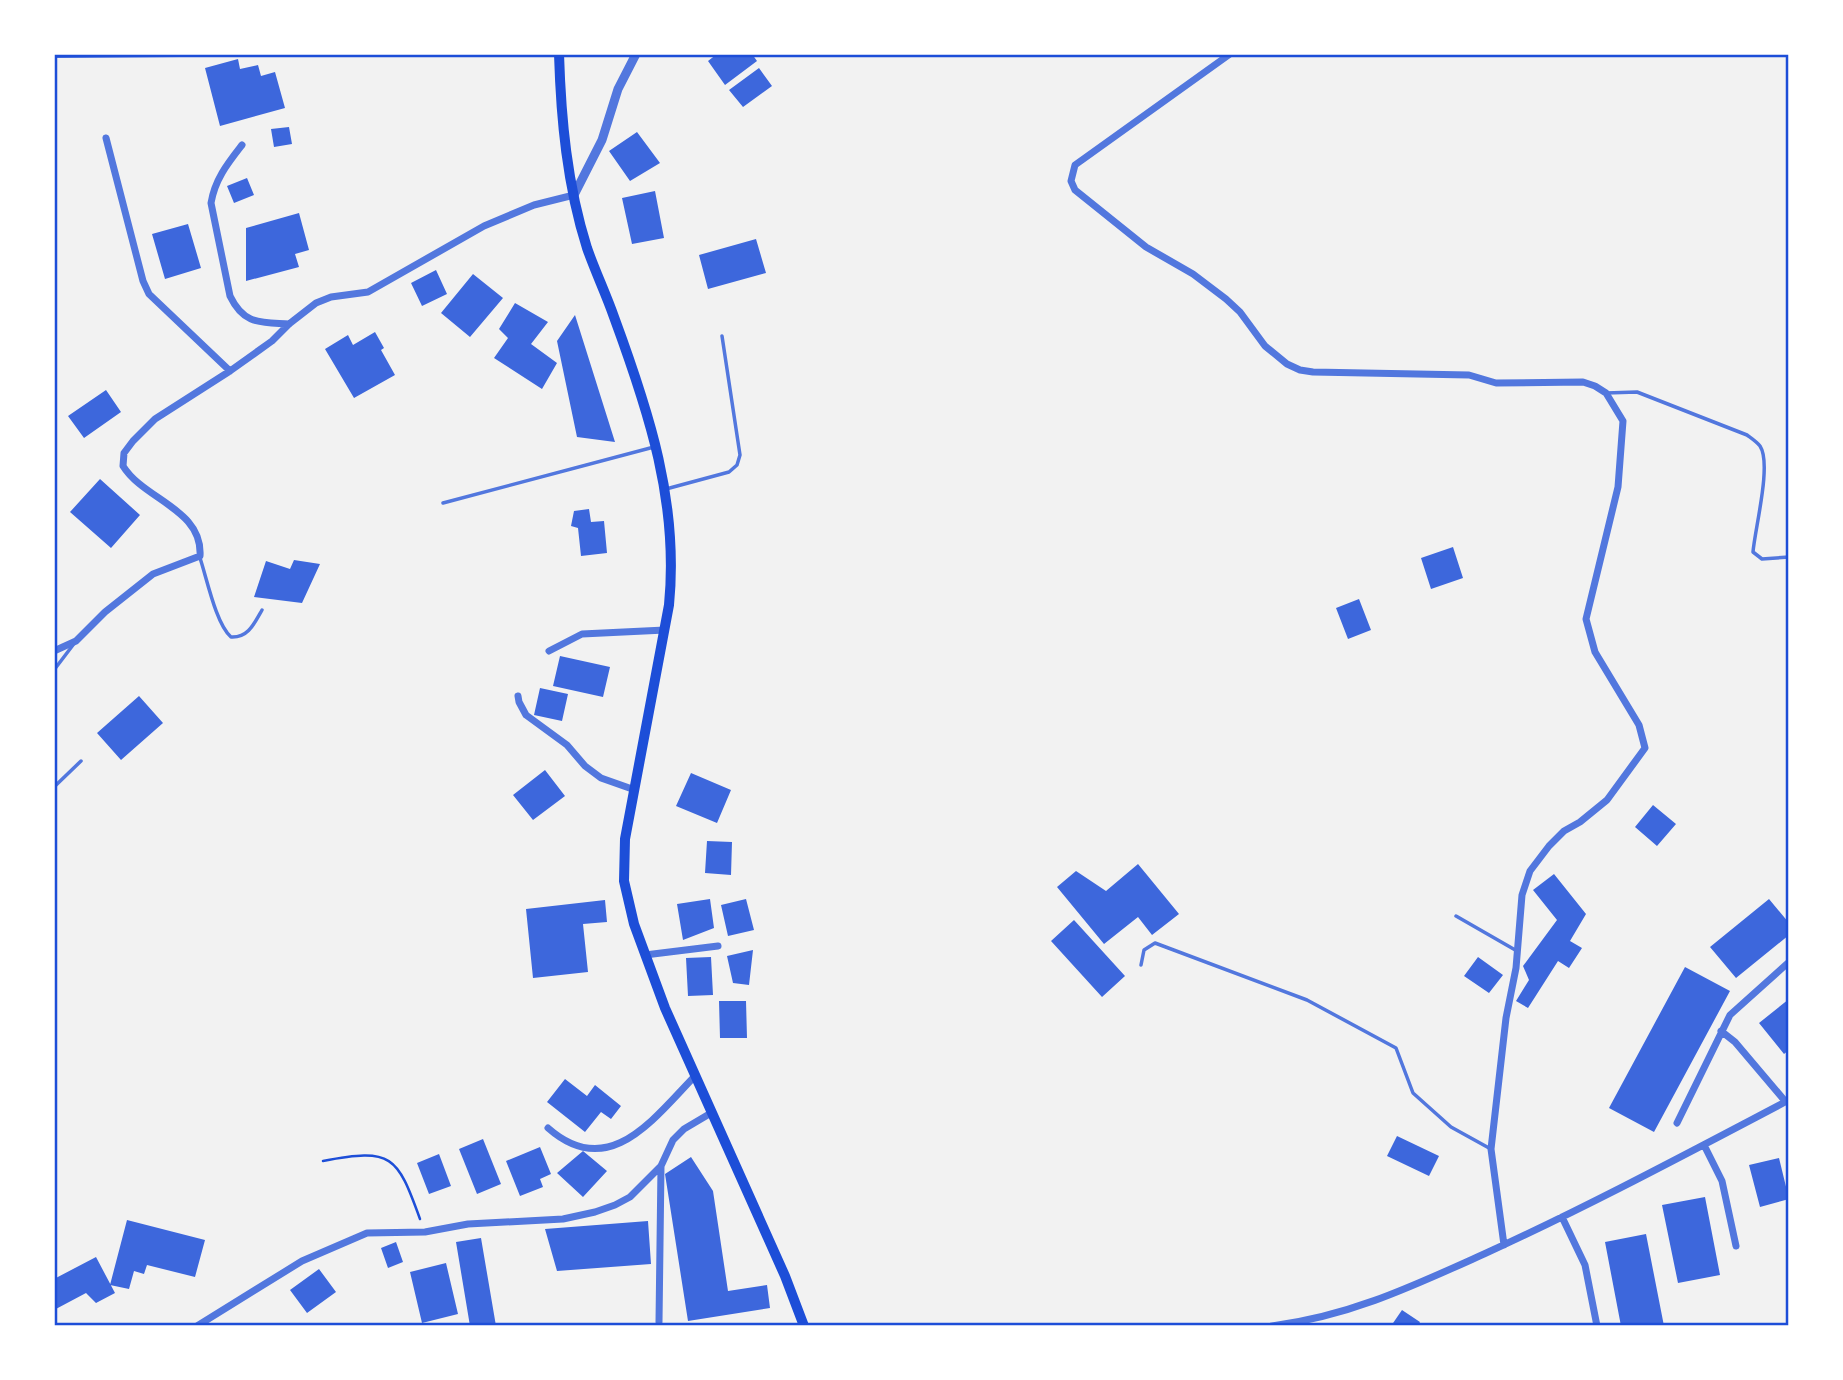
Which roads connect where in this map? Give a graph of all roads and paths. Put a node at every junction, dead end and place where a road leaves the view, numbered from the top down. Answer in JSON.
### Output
{"nodes":[{"id":1,"x":559,"y":54,"type":"edge"},
{"id":2,"x":636,"y":54,"type":"edge"},
{"id":3,"x":1230,"y":54,"type":"edge"},
{"id":4,"x":106,"y":138,"type":"dead end"},
{"id":5,"x":242,"y":145,"type":"dead end"},
{"id":6,"x":574,"y":195,"type":"junction"},
{"id":7,"x":289,"y":324,"type":"junction"},
{"id":8,"x":722,"y":336,"type":"dead end"},
{"id":9,"x":230,"y":371,"type":"junction"},
{"id":10,"x":1606,"y":393,"type":"junction"},
{"id":11,"x":656,"y":446,"type":"junction"},
{"id":12,"x":666,"y":489,"type":"junction"},
{"id":13,"x":443,"y":503,"type":"dead end"},
{"id":14,"x":200,"y":556,"type":"junction"},
{"id":15,"x":1789,"y":557,"type":"edge"},
{"id":16,"x":262,"y":610,"type":"dead end"},
{"id":17,"x":665,"y":630,"type":"junction"},
{"id":18,"x":76,"y":641,"type":"junction"},
{"id":19,"x":54,"y":651,"type":"edge"},
{"id":20,"x":549,"y":651,"type":"dead end"},
{"id":21,"x":54,"y":670,"type":"edge"},
{"id":22,"x":518,"y":696,"type":"dead end"},
{"id":23,"x":81,"y":761,"type":"dead end"},
{"id":24,"x":54,"y":787,"type":"edge"},
{"id":25,"x":635,"y":790,"type":"junction"},
{"id":26,"x":1456,"y":916,"type":"dead end"},
{"id":27,"x":719,"y":946,"type":"dead end"},
{"id":28,"x":1517,"y":951,"type":"junction"},
{"id":29,"x":645,"y":955,"type":"junction"},
{"id":30,"x":1789,"y":962,"type":"edge"},
{"id":31,"x":1141,"y":965,"type":"dead end"},
{"id":32,"x":1721,"y":1031,"type":"junction"},
{"id":33,"x":695,"y":1076,"type":"junction"},
{"id":34,"x":1787,"y":1100,"type":"edge"},
{"id":35,"x":711,"y":1114,"type":"junction"},
{"id":36,"x":1677,"y":1123,"type":"dead end"},
{"id":37,"x":548,"y":1128,"type":"dead end"},
{"id":38,"x":1704,"y":1145,"type":"junction"},
{"id":39,"x":1491,"y":1149,"type":"junction"},
{"id":40,"x":323,"y":1161,"type":"dead end"},
{"id":41,"x":661,"y":1166,"type":"junction"},
{"id":42,"x":1562,"y":1217,"type":"junction"},
{"id":43,"x":425,"y":1232,"type":"junction"},
{"id":44,"x":1504,"y":1245,"type":"junction"},
{"id":45,"x":1736,"y":1246,"type":"dead end"},
{"id":46,"x":659,"y":1322,"type":"dead end"},
{"id":47,"x":1289,"y":1325,"type":"edge"},
{"id":48,"x":197,"y":1326,"type":"edge"},
{"id":49,"x":804,"y":1326,"type":"edge"},
{"id":50,"x":1272,"y":1326,"type":"edge"},
{"id":51,"x":1597,"y":1326,"type":"edge"}],
"edges":[{"from":1,"to":6,"type":"main road"},
{"from":2,"to":6,"type":"street"},
{"from":3,"to":10,"type":"street"},
{"from":4,"to":9,"type":"street"},
{"from":5,"to":7,"type":"street"},
{"from":6,"to":7,"type":"street"},
{"from":6,"to":11,"type":"main road"},
{"from":7,"to":9,"type":"street"},
{"from":8,"to":12,"type":"lane"},
{"from":9,"to":14,"type":"street"},
{"from":10,"to":15,"type":"lane"},
{"from":10,"to":28,"type":"street"},
{"from":11,"to":12,"type":"main road"},
{"from":11,"to":13,"type":"lane"},
{"from":12,"to":17,"type":"main road"},
{"from":14,"to":16,"type":"lane"},
{"from":14,"to":18,"type":"street"},
{"from":17,"to":20,"type":"street"},
{"from":17,"to":25,"type":"main road"},
{"from":18,"to":19,"type":"street"},
{"from":18,"to":21,"type":"lane"},
{"from":22,"to":25,"type":"street"},
{"from":23,"to":24,"type":"lane"},
{"from":25,"to":29,"type":"main road"},
{"from":26,"to":28,"type":"lane"},
{"from":27,"to":29,"type":"street"},
{"from":28,"to":39,"type":"street"},
{"from":29,"to":33,"type":"main road"},
{"from":30,"to":32,"type":"street"},
{"from":31,"to":39,"type":"lane"},
{"from":32,"to":34,"type":"street"},
{"from":32,"to":36,"type":"street"},
{"from":33,"to":35,"type":"main road"},
{"from":33,"to":37,"type":"street"},
{"from":34,"to":38,"type":"street"},
{"from":35,"to":41,"type":"street"},
{"from":35,"to":49,"type":"main road"},
{"from":38,"to":42,"type":"street"},
{"from":38,"to":45,"type":"street"},
{"from":39,"to":44,"type":"street"},
{"from":40,"to":43,"type":"path"},
{"from":41,"to":43,"type":"street"},
{"from":41,"to":46,"type":"street"},
{"from":42,"to":44,"type":"street"},
{"from":42,"to":51,"type":"street"},
{"from":43,"to":48,"type":"street"},
{"from":44,"to":47,"type":"street"},
{"from":47,"to":50,"type":"street"}]}
